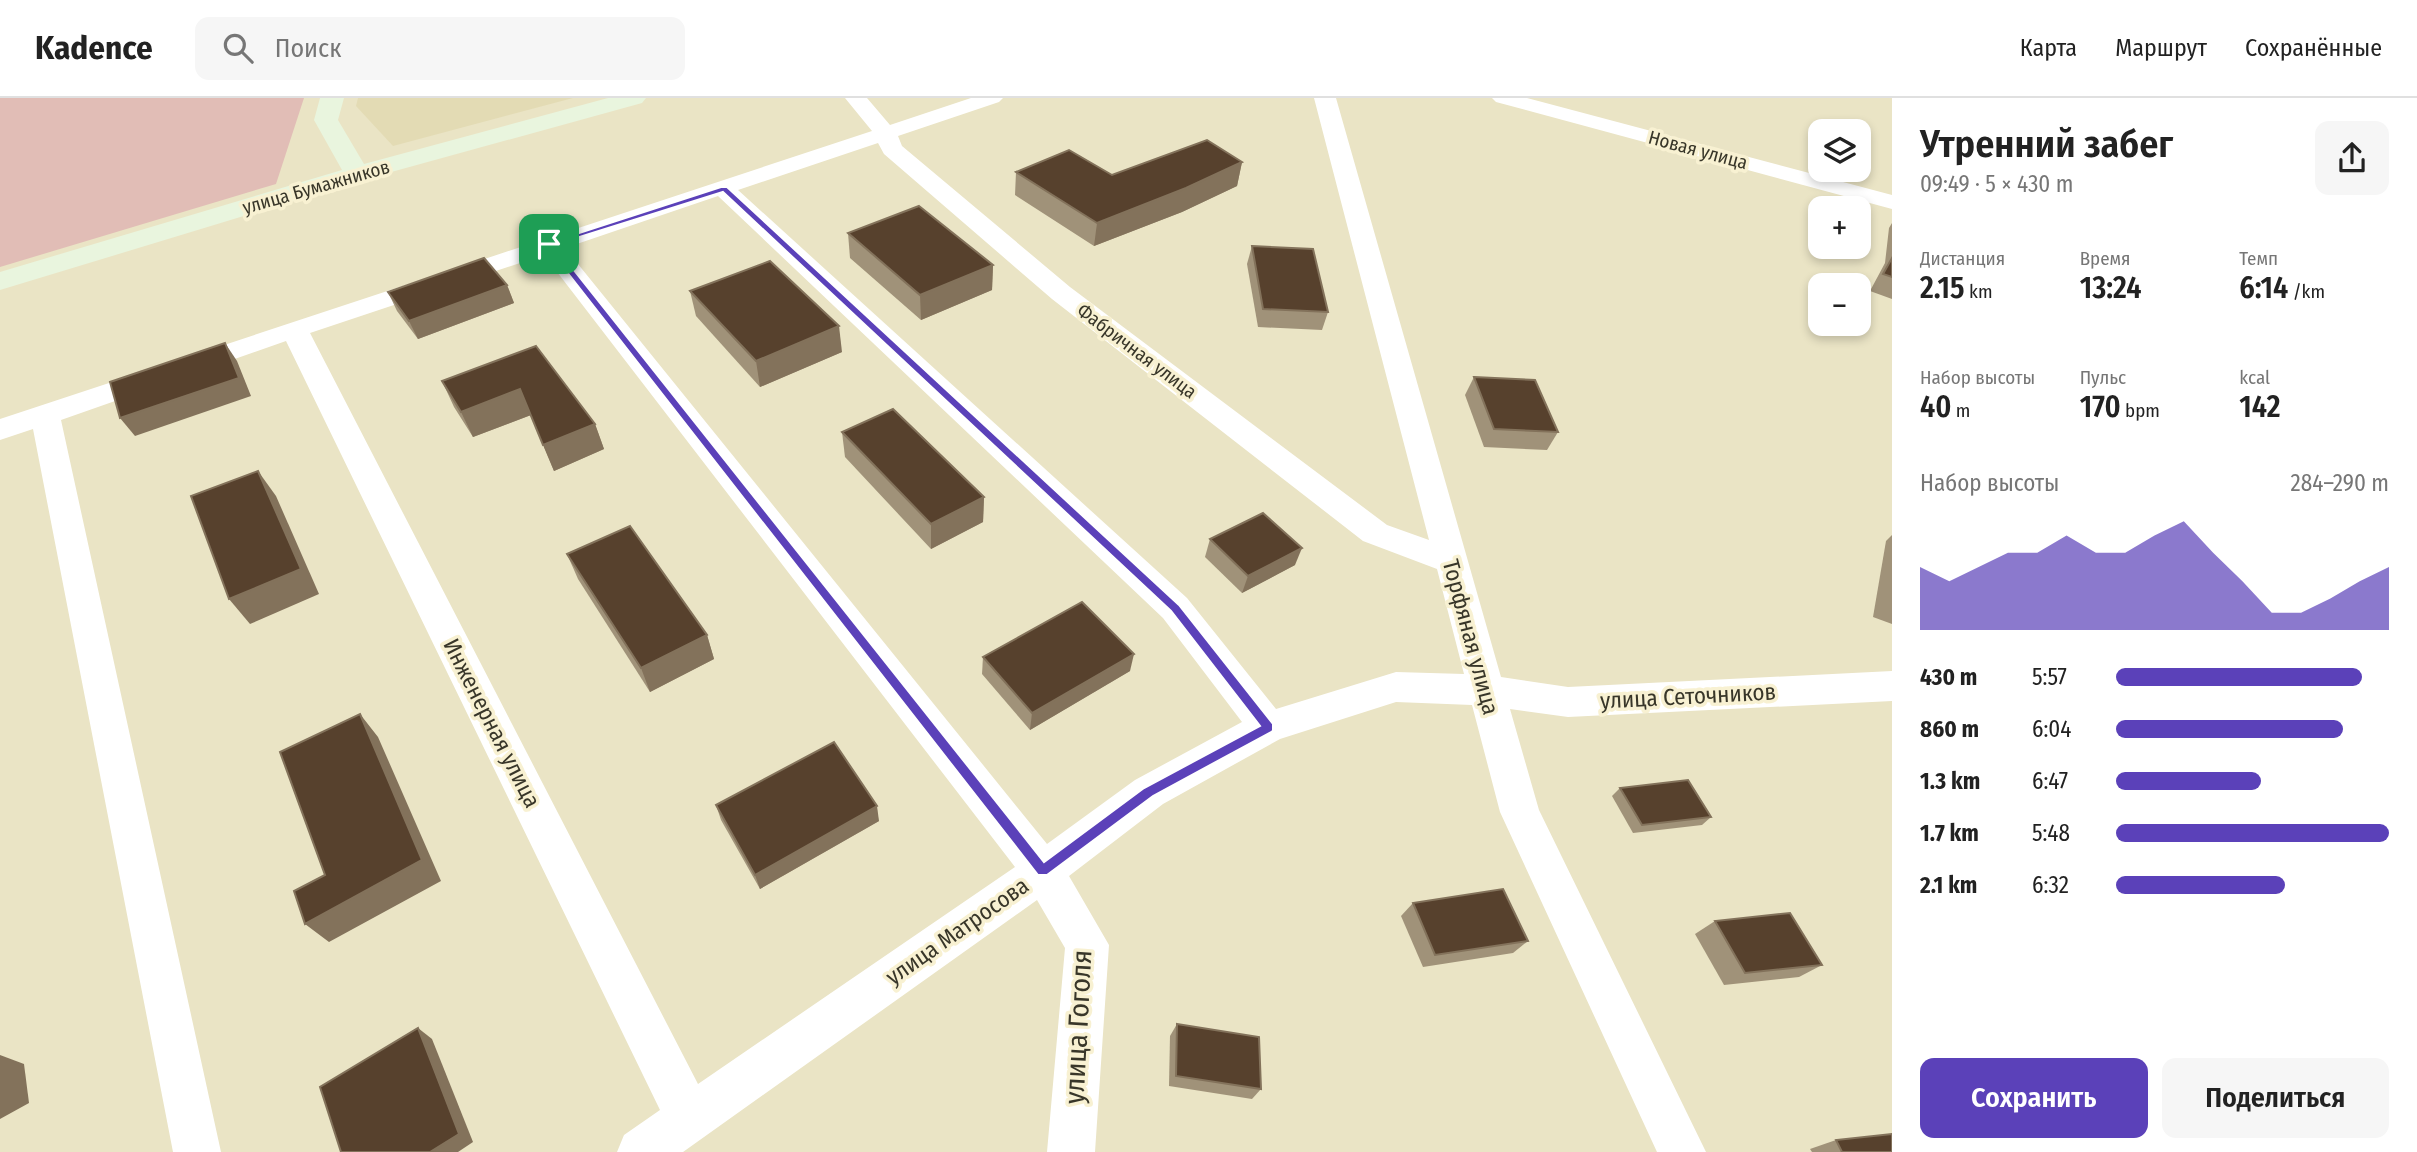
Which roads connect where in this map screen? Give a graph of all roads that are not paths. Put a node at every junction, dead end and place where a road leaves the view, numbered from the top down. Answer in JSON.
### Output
{"nodes":[{"id":1,"x":332,"y":98,"type":"edge"},
{"id":2,"x":634,"y":98,"type":"edge"},
{"id":3,"x":856,"y":98,"type":"edge"},
{"id":4,"x":992,"y":98,"type":"edge"},
{"id":5,"x":1325,"y":98,"type":"edge"},
{"id":6,"x":1503,"y":98,"type":"edge"},
{"id":7,"x":886,"y":134,"type":"junction"},
{"id":8,"x":356,"y":174,"type":"junction"},
{"id":9,"x":724,"y":189,"type":"junction"},
{"id":10,"x":1892,"y":202,"type":"edge"},
{"id":11,"x":549,"y":244,"type":"junction"},
{"id":12,"x":0,"y":281,"type":"edge"},
{"id":13,"x":294,"y":329,"type":"junction"},
{"id":14,"x":45,"y":415,"type":"junction"},
{"id":15,"x":0,"y":430,"type":"edge"},
{"id":16,"x":1450,"y":561,"type":"junction"},
{"id":17,"x":1892,"y":686,"type":"edge"},
{"id":18,"x":1485,"y":690,"type":"junction"},
{"id":19,"x":1268,"y":727,"type":"junction"},
{"id":20,"x":1042,"y":871,"type":"junction"},
{"id":21,"x":689,"y":1117,"type":"junction"},
{"id":22,"x":197,"y":1152,"type":"edge"},
{"id":23,"x":640,"y":1152,"type":"edge"},
{"id":24,"x":1071,"y":1152,"type":"edge"},
{"id":25,"x":1682,"y":1152,"type":"edge"}],
"edges":[{"from":1,"to":8,"type":"main road"},
{"from":2,"to":8,"type":"main road","name":"улица Бумажников"},
{"from":3,"to":7,"type":"street","name":"Фабричная улица"},
{"from":4,"to":7,"type":"street"},
{"from":5,"to":16,"type":"street","name":"Торфяная улица"},
{"from":6,"to":10,"type":"street","name":"Новая улица"},
{"from":7,"to":9,"type":"street"},
{"from":7,"to":16,"type":"street","name":"Фабричная улица"},
{"from":8,"to":12,"type":"main road","name":"улица Бумажников"},
{"from":9,"to":11,"type":"street"},
{"from":9,"to":19,"type":"street"},
{"from":11,"to":13,"type":"street"},
{"from":11,"to":20,"type":"street","name":"улица Гоголя"},
{"from":13,"to":14,"type":"street"},
{"from":13,"to":21,"type":"street","name":"Инженерная улица"},
{"from":14,"to":15,"type":"street"},
{"from":14,"to":22,"type":"street"},
{"from":16,"to":18,"type":"street","name":"Торфяная улица"},
{"from":17,"to":18,"type":"street","name":"улица Сеточников"},
{"from":18,"to":19,"type":"street","name":"улица Матросова"},
{"from":18,"to":25,"type":"street","name":"Торфяная улица"},
{"from":19,"to":20,"type":"street","name":"улица Матросова"},
{"from":20,"to":21,"type":"street","name":"улица Матросова"},
{"from":20,"to":24,"type":"street","name":"улица Гоголя"},
{"from":21,"to":23,"type":"street","name":"улица Матросова"}]}
